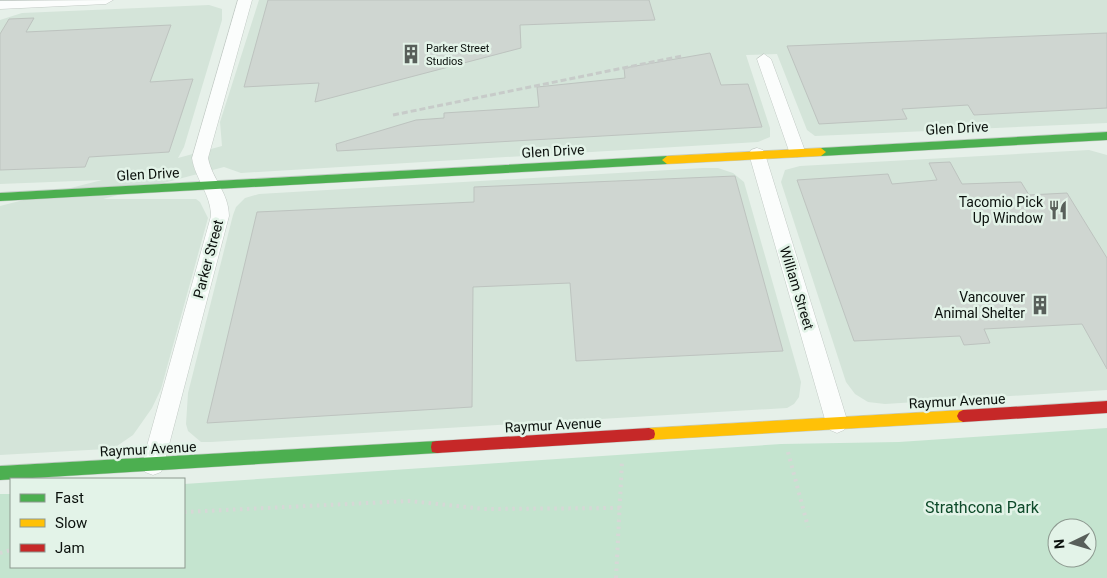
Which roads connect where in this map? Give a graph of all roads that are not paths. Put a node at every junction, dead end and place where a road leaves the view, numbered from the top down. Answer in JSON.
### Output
{"nodes":[{"id":1,"x":106,"y":0,"type":"edge"},
{"id":2,"x":245,"y":0,"type":"edge"},
{"id":3,"x":0,"y":5,"type":"edge"},
{"id":4,"x":764,"y":59,"type":"dead end"},
{"id":5,"x":1107,"y":136,"type":"edge"},
{"id":6,"x":797,"y":151,"type":"junction"},
{"id":7,"x":757,"y":154,"type":"junction"},
{"id":8,"x":213,"y":186,"type":"junction"},
{"id":9,"x":0,"y":197,"type":"edge"},
{"id":10,"x":1107,"y":407,"type":"edge"},
{"id":11,"x":837,"y":423,"type":"junction"},
{"id":12,"x":154,"y":464,"type":"junction"},
{"id":13,"x":0,"y":473,"type":"edge"}],
"edges":[{"from":1,"to":3,"type":"street"},
{"from":2,"to":8,"type":"street","name":"Parker Street"},
{"from":4,"to":6,"type":"street"},
{"from":5,"to":6,"type":"street","name":"Glen Drive"},
{"from":6,"to":7,"type":"street","name":"Glen Drive"},
{"from":7,"to":8,"type":"street","name":"Glen Drive"},
{"from":7,"to":11,"type":"street","name":"William Street"},
{"from":8,"to":9,"type":"street","name":"Glen Drive"},
{"from":8,"to":12,"type":"street","name":"Parker Street"},
{"from":10,"to":11,"type":"street","name":"Raymur Avenue"},
{"from":11,"to":12,"type":"street","name":"Raymur Avenue"},
{"from":12,"to":13,"type":"street","name":"Raymur Avenue"}]}
